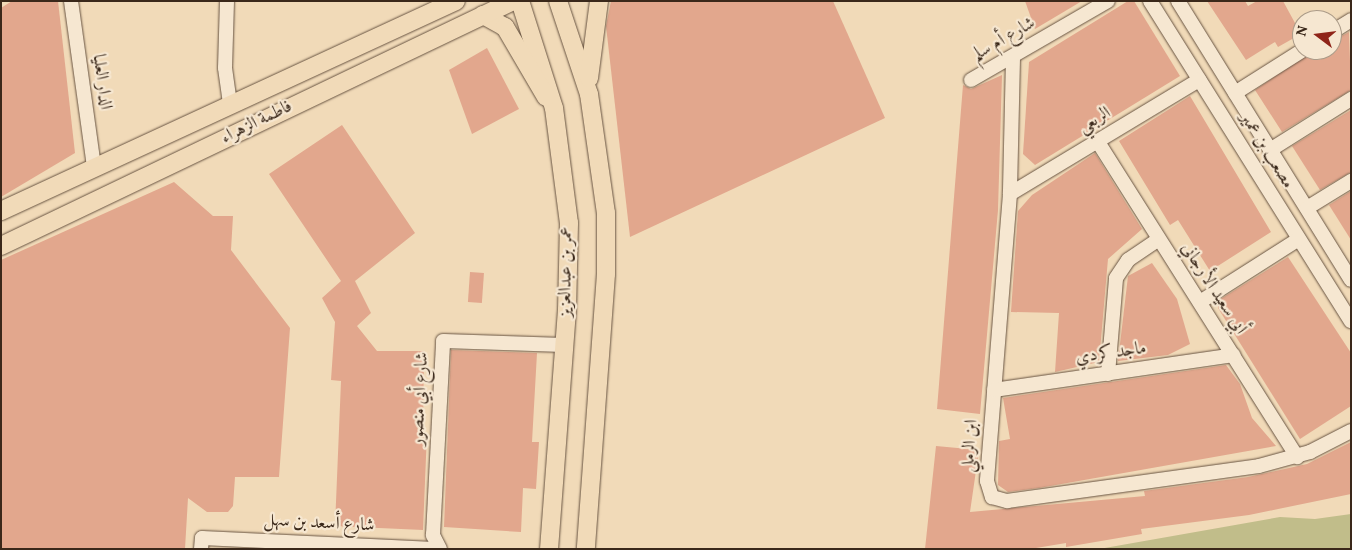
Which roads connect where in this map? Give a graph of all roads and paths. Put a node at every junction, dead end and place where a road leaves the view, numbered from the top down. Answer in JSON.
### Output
{"nodes":[{"id":1,"x":71,"y":1,"type":"edge"},
{"id":2,"x":227,"y":1,"type":"edge"},
{"id":3,"x":514,"y":1,"type":"edge"},
{"id":4,"x":520,"y":1,"type":"edge"},
{"id":5,"x":558,"y":1,"type":"edge"},
{"id":6,"x":599,"y":1,"type":"edge"},
{"id":7,"x":1108,"y":1,"type":"edge"},
{"id":8,"x":1150,"y":1,"type":"edge"},
{"id":9,"x":1178,"y":1,"type":"edge"},
{"id":10,"x":454,"y":2,"type":"edge"},
{"id":11,"x":483,"y":15,"type":"junction"},
{"id":12,"x":1292,"y":57,"type":"edge"},
{"id":13,"x":1013,"y":58,"type":"junction"},
{"id":14,"x":971,"y":80,"type":"dead end"},
{"id":15,"x":1199,"y":80,"type":"junction"},
{"id":16,"x":1235,"y":93,"type":"junction"},
{"id":17,"x":589,"y":94,"type":"junction"},
{"id":18,"x":1351,"y":98,"type":"edge"},
{"id":19,"x":230,"y":104,"type":"junction"},
{"id":20,"x":554,"y":108,"type":"junction"},
{"id":21,"x":1098,"y":142,"type":"junction"},
{"id":22,"x":1270,"y":150,"type":"junction"},
{"id":23,"x":94,"y":167,"type":"junction"},
{"id":24,"x":1351,"y":181,"type":"edge"},
{"id":25,"x":1010,"y":194,"type":"junction"},
{"id":26,"x":1307,"y":208,"type":"junction"},
{"id":27,"x":1,"y":211,"type":"edge"},
{"id":28,"x":1159,"y":239,"type":"junction"},
{"id":29,"x":1299,"y":239,"type":"junction"},
{"id":30,"x":1,"y":246,"type":"edge"},
{"id":31,"x":1347,"y":265,"type":"edge"},
{"id":32,"x":1325,"y":280,"type":"junction"},
{"id":33,"x":1351,"y":280,"type":"edge"},
{"id":34,"x":1200,"y":302,"type":"junction"},
{"id":35,"x":1351,"y":321,"type":"edge"},
{"id":36,"x":564,"y":345,"type":"junction"},
{"id":37,"x":1233,"y":355,"type":"junction"},
{"id":38,"x":1108,"y":374,"type":"junction"},
{"id":39,"x":994,"y":390,"type":"junction"},
{"id":40,"x":1351,"y":431,"type":"edge"},
{"id":41,"x":1297,"y":457,"type":"junction"},
{"id":42,"x":201,"y":543,"type":"edge"},
{"id":43,"x":329,"y":546,"type":"edge"},
{"id":44,"x":434,"y":549,"type":"edge"},
{"id":45,"x":440,"y":549,"type":"edge"},
{"id":46,"x":549,"y":549,"type":"edge"},
{"id":47,"x":586,"y":549,"type":"edge"}],
"edges":[{"from":1,"to":23,"type":"street","name":"الدار العليا"},
{"from":2,"to":19,"type":"street"},
{"from":3,"to":11,"type":"main road","name":"فاطمة الزهراء"},
{"from":4,"to":20,"type":"main road","name":"عمر بن عبدالعزيز"},
{"from":5,"to":17,"type":"main road","name":"عمر بن عبدالعزيز"},
{"from":6,"to":17,"type":"main road"},
{"from":7,"to":13,"type":"street","name":"شارع أم سلم"},
{"from":8,"to":15,"type":"street","name":"مصعب بن عمير"},
{"from":9,"to":16,"type":"street","name":"مصعب بن عمير"},
{"from":10,"to":19,"type":"main road"},
{"from":11,"to":20,"type":"main road"},
{"from":11,"to":30,"type":"main road","name":"فاطمة الزهراء"},
{"from":12,"to":16,"type":"street"},
{"from":13,"to":14,"type":"street","name":"شارع أم سلم"},
{"from":13,"to":25,"type":"street","name":"ابن الرملي"},
{"from":15,"to":21,"type":"street","name":"الربعي"},
{"from":15,"to":29,"type":"street","name":"مصعب بن عمير"},
{"from":16,"to":22,"type":"street","name":"مصعب بن عمير"},
{"from":17,"to":47,"type":"main road","name":"عمر بن عبدالعزيز"},
{"from":18,"to":22,"type":"street"},
{"from":19,"to":23,"type":"main road"},
{"from":20,"to":36,"type":"main road","name":"عمر بن عبدالعزيز"},
{"from":21,"to":25,"type":"street","name":"الربعي"},
{"from":21,"to":28,"type":"street","name":"أبي سعيد الأرجاني"},
{"from":22,"to":26,"type":"street","name":"مصعب بن عمير"},
{"from":23,"to":27,"type":"main road"},
{"from":24,"to":26,"type":"street"},
{"from":25,"to":39,"type":"street","name":"ابن الرملي"},
{"from":26,"to":31,"type":"street","name":"مصعب بن عمير"},
{"from":28,"to":34,"type":"street","name":"أبي سعيد الأرجاني"},
{"from":28,"to":38,"type":"street"},
{"from":29,"to":32,"type":"street","name":"مصعب بن عمير"},
{"from":29,"to":34,"type":"street"},
{"from":31,"to":32,"type":"street"},
{"from":31,"to":33,"type":"street","name":"مصعب بن عمير"},
{"from":32,"to":35,"type":"street","name":"مصعب بن عمير"},
{"from":34,"to":37,"type":"street","name":"أبي سعيد الأرجاني"},
{"from":36,"to":45,"type":"street","name":"شارع أبي منصور"},
{"from":36,"to":46,"type":"main road","name":"عمر بن عبدالعزيز"},
{"from":37,"to":38,"type":"street","name":"ماجد كردي"},
{"from":37,"to":41,"type":"street","name":"أبي سعيد الأرجاني"},
{"from":38,"to":39,"type":"street","name":"ماجد كردي"},
{"from":39,"to":41,"type":"street","name":"ابن الرملي"},
{"from":40,"to":41,"type":"street","name":"ابن الرملي"},
{"from":42,"to":43,"type":"street","name":"شارع أسعد بن سهل"},
{"from":43,"to":44,"type":"street","name":"شارع أسعد بن سهل"}]}
